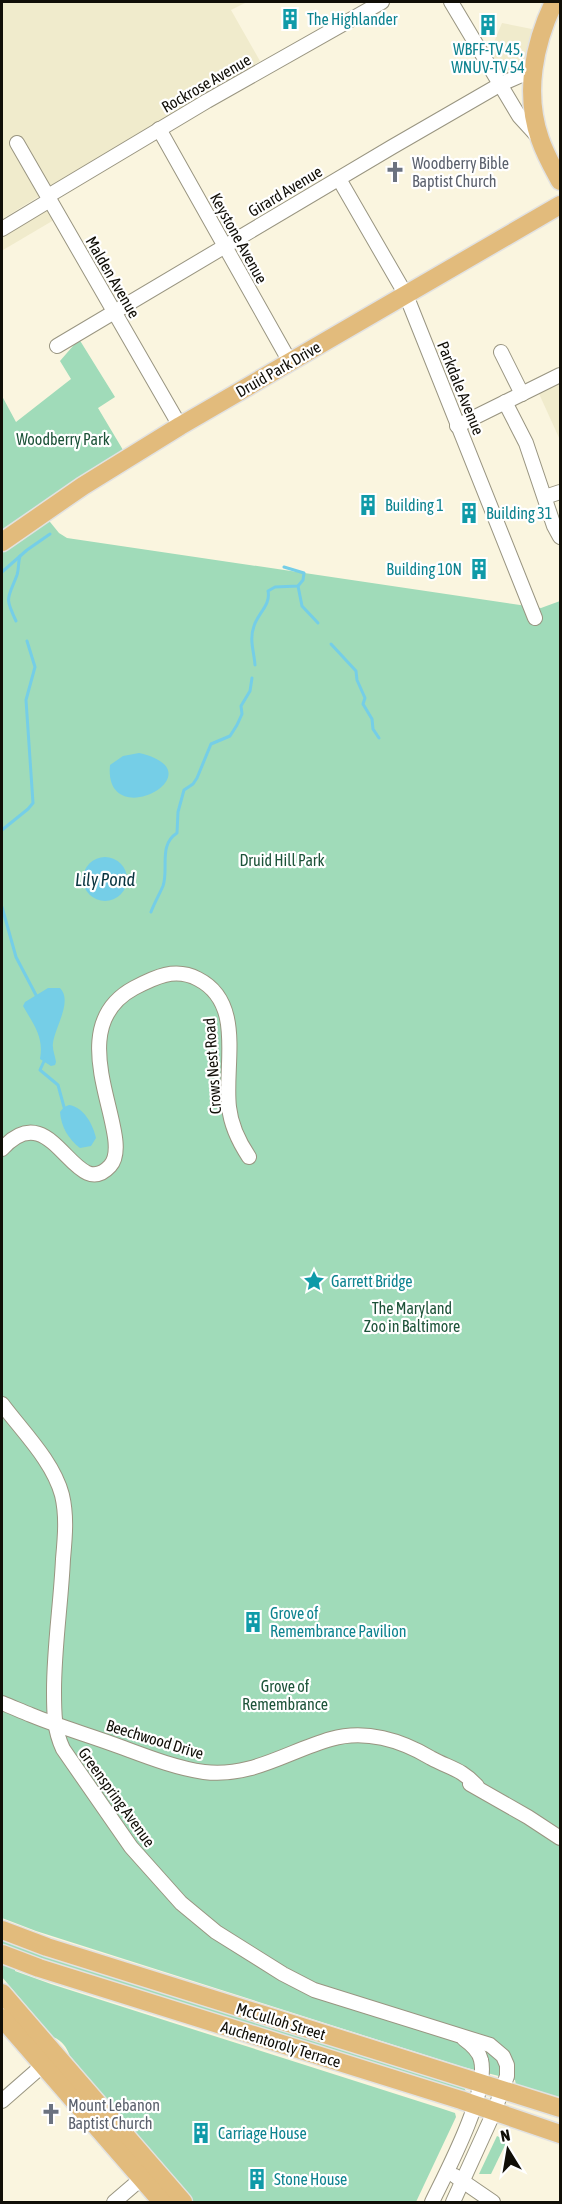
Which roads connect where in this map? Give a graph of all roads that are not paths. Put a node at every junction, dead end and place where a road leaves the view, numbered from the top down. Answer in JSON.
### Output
{"nodes":[{"id":1,"x":382,"y":2,"type":"edge"},
{"id":2,"x":451,"y":2,"type":"edge"},
{"id":3,"x":554,"y":2,"type":"edge"},
{"id":4,"x":533,"y":70,"type":"junction"},
{"id":5,"x":501,"y":84,"type":"junction"},
{"id":6,"x":159,"y":129,"type":"junction"},
{"id":7,"x":540,"y":139,"type":"junction"},
{"id":8,"x":18,"y":143,"type":"dead end"},
{"id":9,"x":339,"y":178,"type":"junction"},
{"id":10,"x":561,"y":182,"type":"edge"},
{"id":11,"x":49,"y":198,"type":"junction"},
{"id":12,"x":561,"y":205,"type":"edge"},
{"id":13,"x":2,"y":229,"type":"edge"},
{"id":14,"x":225,"y":246,"type":"junction"},
{"id":15,"x":406,"y":295,"type":"junction"},
{"id":16,"x":114,"y":312,"type":"junction"},
{"id":17,"x":57,"y":346,"type":"dead end"},
{"id":18,"x":501,"y":352,"type":"dead end"},
{"id":19,"x":290,"y":362,"type":"junction"},
{"id":20,"x":561,"y":375,"type":"edge"},
{"id":21,"x":522,"y":394,"type":"junction"},
{"id":22,"x":505,"y":402,"type":"junction"},
{"id":23,"x":180,"y":426,"type":"junction"},
{"id":24,"x":458,"y":426,"type":"junction"},
{"id":25,"x":561,"y":492,"type":"edge"},
{"id":26,"x":545,"y":497,"type":"junction"},
{"id":27,"x":561,"y":537,"type":"edge"},
{"id":28,"x":2,"y":542,"type":"edge"},
{"id":29,"x":536,"y":618,"type":"dead end"},
{"id":30,"x":2,"y":1149,"type":"edge"},
{"id":31,"x":249,"y":1157,"type":"dead end"},
{"id":32,"x":2,"y":1404,"type":"edge"},
{"id":33,"x":2,"y":1703,"type":"edge"},
{"id":34,"x":55,"y":1723,"type":"junction"},
{"id":35,"x":561,"y":1838,"type":"edge"},
{"id":36,"x":2,"y":1930,"type":"edge"},
{"id":37,"x":2,"y":1954,"type":"edge"},
{"id":38,"x":2,"y":1993,"type":"edge"},
{"id":39,"x":2,"y":2018,"type":"edge"},
{"id":40,"x":460,"y":2036,"type":"junction"},
{"id":41,"x":49,"y":2060,"type":"junction"},
{"id":42,"x":480,"y":2083,"type":"junction"},
{"id":43,"x":502,"y":2090,"type":"junction"},
{"id":44,"x":2,"y":2101,"type":"edge"},
{"id":45,"x":475,"y":2105,"type":"junction"},
{"id":46,"x":561,"y":2108,"type":"edge"},
{"id":47,"x":494,"y":2112,"type":"junction"},
{"id":48,"x":561,"y":2134,"type":"edge"},
{"id":49,"x":447,"y":2170,"type":"junction"},
{"id":50,"x":147,"y":2173,"type":"junction"},
{"id":51,"x":462,"y":2181,"type":"junction"},
{"id":52,"x":114,"y":2202,"type":"edge"},
{"id":53,"x":162,"y":2202,"type":"edge"},
{"id":54,"x":183,"y":2202,"type":"edge"},
{"id":55,"x":432,"y":2202,"type":"edge"},
{"id":56,"x":453,"y":2202,"type":"edge"},
{"id":57,"x":493,"y":2202,"type":"edge"}],
"edges":[{"from":1,"to":6,"type":"street","name":"Rockrose Avenue"},
{"from":2,"to":5,"type":"street"},
{"from":3,"to":4,"type":"main road"},
{"from":4,"to":5,"type":"street","name":"Girard Avenue"},
{"from":4,"to":7,"type":"main road"},
{"from":5,"to":7,"type":"street"},
{"from":5,"to":9,"type":"street","name":"Girard Avenue"},
{"from":6,"to":11,"type":"street","name":"Rockrose Avenue"},
{"from":6,"to":14,"type":"street","name":"Keystone Avenue"},
{"from":7,"to":10,"type":"main road"},
{"from":8,"to":11,"type":"street","name":"Malden Avenue"},
{"from":9,"to":14,"type":"street","name":"Girard Avenue"},
{"from":9,"to":15,"type":"street","name":"Parkdale Avenue"},
{"from":11,"to":13,"type":"street","name":"Rockrose Avenue"},
{"from":11,"to":16,"type":"street","name":"Malden Avenue"},
{"from":12,"to":15,"type":"main road","name":"Druid Park Drive"},
{"from":14,"to":16,"type":"street","name":"Girard Avenue"},
{"from":14,"to":19,"type":"street","name":"Keystone Avenue"},
{"from":15,"to":19,"type":"main road","name":"Druid Park Drive"},
{"from":15,"to":24,"type":"street","name":"Parkdale Avenue"},
{"from":16,"to":17,"type":"street","name":"Girard Avenue"},
{"from":16,"to":23,"type":"street","name":"Malden Avenue"},
{"from":18,"to":21,"type":"street"},
{"from":19,"to":23,"type":"main road","name":"Druid Park Drive"},
{"from":20,"to":21,"type":"street"},
{"from":21,"to":22,"type":"street"},
{"from":22,"to":24,"type":"street"},
{"from":22,"to":26,"type":"street"},
{"from":23,"to":28,"type":"main road","name":"Druid Park Drive"},
{"from":24,"to":29,"type":"street","name":"Parkdale Avenue"},
{"from":25,"to":26,"type":"street"},
{"from":26,"to":27,"type":"street"},
{"from":30,"to":31,"type":"street","name":"Crows Nest Road"},
{"from":32,"to":34,"type":"street","name":"Greenspring Avenue"},
{"from":33,"to":34,"type":"street","name":"Beechwood Drive"},
{"from":34,"to":35,"type":"street","name":"Beechwood Drive"},
{"from":34,"to":40,"type":"street","name":"Greenspring Avenue"},
{"from":36,"to":42,"type":"main road","name":"McCulloh Street"},
{"from":37,"to":45,"type":"main road","name":"Auchentoroly Terrace"},
{"from":38,"to":41,"type":"main road"},
{"from":39,"to":41,"type":"main road"},
{"from":40,"to":42,"type":"street","name":"Greenspring Avenue"},
{"from":40,"to":43,"type":"street","name":"Greenspring Avenue"},
{"from":41,"to":44,"type":"street"},
{"from":41,"to":50,"type":"main road"},
{"from":42,"to":43,"type":"main road","name":"McCulloh Street"},
{"from":42,"to":45,"type":"street","name":"Greenspring Avenue"},
{"from":43,"to":46,"type":"main road","name":"McCulloh Street"},
{"from":43,"to":47,"type":"street","name":"Greenspring Avenue"},
{"from":45,"to":47,"type":"main road","name":"Auchentoroly Terrace"},
{"from":45,"to":49,"type":"street","name":"Greenspring Avenue"},
{"from":47,"to":48,"type":"main road","name":"Auchentoroly Terrace"},
{"from":47,"to":51,"type":"street","name":"Greenspring Avenue"},
{"from":49,"to":51,"type":"street"},
{"from":49,"to":55,"type":"street","name":"Greenspring Avenue"},
{"from":50,"to":52,"type":"street"},
{"from":50,"to":53,"type":"main road"},
{"from":50,"to":54,"type":"main road"},
{"from":51,"to":56,"type":"street","name":"Greenspring Avenue"},
{"from":51,"to":57,"type":"street"}]}
